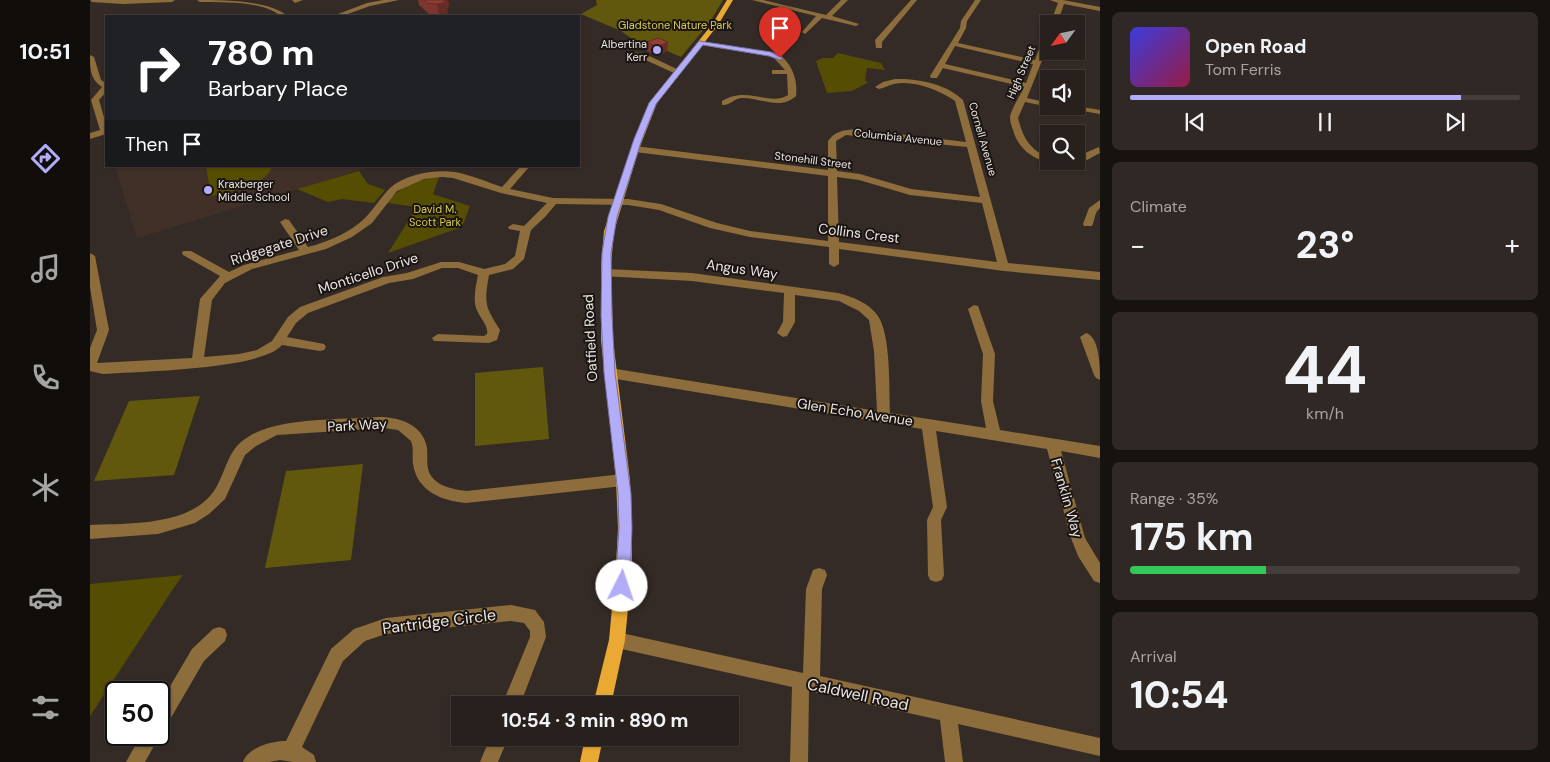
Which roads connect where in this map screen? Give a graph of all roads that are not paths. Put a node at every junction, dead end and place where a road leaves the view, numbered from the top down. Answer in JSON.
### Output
{"nodes":[{"id":1,"x":92,"y":0,"type":"edge"},
{"id":2,"x":172,"y":0,"type":"edge"},
{"id":3,"x":200,"y":0,"type":"edge"},
{"id":4,"x":396,"y":0,"type":"edge"},
{"id":5,"x":730,"y":0,"type":"edge"},
{"id":6,"x":755,"y":0,"type":"edge"},
{"id":7,"x":845,"y":0,"type":"edge"},
{"id":8,"x":914,"y":0,"type":"edge"},
{"id":9,"x":978,"y":0,"type":"edge"},
{"id":10,"x":1053,"y":0,"type":"edge"},
{"id":11,"x":1062,"y":2,"type":"junction"},
{"id":12,"x":1100,"y":9,"type":"edge"},
{"id":13,"x":284,"y":15,"type":"edge"},
{"id":14,"x":340,"y":15,"type":"edge"},
{"id":15,"x":1057,"y":15,"type":"edge"},
{"id":16,"x":825,"y":16,"type":"junction"},
{"id":17,"x":856,"y":24,"type":"dead end"},
{"id":18,"x":805,"y":32,"type":"dead end"},
{"id":19,"x":701,"y":43,"type":"junction"},
{"id":20,"x":954,"y":44,"type":"junction"},
{"id":21,"x":878,"y":46,"type":"dead end"},
{"id":22,"x":629,"y":54,"type":"dead end"},
{"id":23,"x":1040,"y":56,"type":"edge"},
{"id":24,"x":90,"y":57,"type":"edge"},
{"id":25,"x":1037,"y":63,"type":"junction"},
{"id":26,"x":940,"y":65,"type":"junction"},
{"id":27,"x":677,"y":71,"type":"junction"},
{"id":28,"x":775,"y":72,"type":"dead end"},
{"id":29,"x":789,"y":72,"type":"junction"},
{"id":30,"x":934,"y":76,"type":"dead end"},
{"id":31,"x":105,"y":86,"type":"edge"},
{"id":32,"x":1029,"y":86,"type":"junction"},
{"id":33,"x":879,"y":87,"type":"dead end"},
{"id":34,"x":105,"y":88,"type":"edge"},
{"id":35,"x":1022,"y":99,"type":"junction"},
{"id":36,"x":725,"y":103,"type":"dead end"},
{"id":37,"x":1040,"y":103,"type":"edge"},
{"id":38,"x":1085,"y":110,"type":"edge"},
{"id":39,"x":1100,"y":112,"type":"edge"},
{"id":40,"x":105,"y":131,"type":"edge"},
{"id":41,"x":90,"y":136,"type":"edge"},
{"id":42,"x":972,"y":145,"type":"junction"},
{"id":43,"x":634,"y":149,"type":"junction"},
{"id":44,"x":1099,"y":150,"type":"edge"},
{"id":45,"x":1040,"y":157,"type":"edge"},
{"id":46,"x":1085,"y":157,"type":"edge"},
{"id":47,"x":525,"y":167,"type":"edge"},
{"id":48,"x":445,"y":170,"type":"edge"},
{"id":49,"x":833,"y":174,"type":"junction"},
{"id":50,"x":504,"y":191,"type":"junction"},
{"id":51,"x":552,"y":201,"type":"junction"},
{"id":52,"x":987,"y":201,"type":"junction"},
{"id":53,"x":617,"y":202,"type":"junction"},
{"id":54,"x":1100,"y":203,"type":"edge"},
{"id":55,"x":285,"y":222,"type":"dead end"},
{"id":56,"x":1088,"y":224,"type":"dead end"},
{"id":57,"x":513,"y":227,"type":"dead end"},
{"id":58,"x":526,"y":229,"type":"junction"},
{"id":59,"x":834,"y":244,"type":"junction"},
{"id":60,"x":306,"y":252,"type":"junction"},
{"id":61,"x":187,"y":253,"type":"dead end"},
{"id":62,"x":90,"y":256,"type":"edge"},
{"id":63,"x":834,"y":264,"type":"dead end"},
{"id":64,"x":1004,"y":266,"type":"junction"},
{"id":65,"x":484,"y":273,"type":"junction"},
{"id":66,"x":606,"y":273,"type":"junction"},
{"id":67,"x":228,"y":276,"type":"junction"},
{"id":68,"x":1100,"y":276,"type":"edge"},
{"id":69,"x":790,"y":291,"type":"junction"},
{"id":70,"x":974,"y":309,"type":"dead end"},
{"id":71,"x":783,"y":333,"type":"dead end"},
{"id":72,"x":1086,"y":337,"type":"dead end"},
{"id":73,"x":438,"y":338,"type":"dead end"},
{"id":74,"x":280,"y":340,"type":"junction"},
{"id":75,"x":320,"y":347,"type":"dead end"},
{"id":76,"x":197,"y":362,"type":"junction"},
{"id":77,"x":610,"y":373,"type":"junction"},
{"id":78,"x":1100,"y":375,"type":"edge"},
{"id":79,"x":884,"y":417,"type":"junction"},
{"id":80,"x":928,"y":424,"type":"junction"},
{"id":81,"x":994,"y":435,"type":"junction"},
{"id":82,"x":1052,"y":444,"type":"junction"},
{"id":83,"x":1100,"y":452,"type":"edge"},
{"id":84,"x":623,"y":480,"type":"junction"},
{"id":85,"x":90,"y":532,"type":"edge"},
{"id":86,"x":819,"y":575,"type":"dead end"},
{"id":87,"x":936,"y":575,"type":"dead end"},
{"id":88,"x":1100,"y":576,"type":"edge"},
{"id":89,"x":219,"y":635,"type":"dead end"},
{"id":90,"x":616,"y":640,"type":"junction"},
{"id":91,"x":806,"y":682,"type":"junction"},
{"id":92,"x":515,"y":696,"type":"edge"},
{"id":93,"x":604,"y":696,"type":"edge"},
{"id":94,"x":170,"y":703,"type":"edge"},
{"id":95,"x":948,"y":714,"type":"junction"},
{"id":96,"x":144,"y":746,"type":"edge"},
{"id":97,"x":496,"y":746,"type":"edge"},
{"id":98,"x":593,"y":746,"type":"edge"},
{"id":99,"x":1100,"y":747,"type":"edge"},
{"id":100,"x":291,"y":751,"type":"junction"},
{"id":101,"x":135,"y":762,"type":"edge"},
{"id":102,"x":252,"y":762,"type":"edge"},
{"id":103,"x":307,"y":762,"type":"edge"},
{"id":104,"x":489,"y":762,"type":"edge"},
{"id":105,"x":590,"y":762,"type":"edge"},
{"id":106,"x":799,"y":762,"type":"edge"},
{"id":107,"x":954,"y":762,"type":"edge"}],
"edges":[{"from":1,"to":2,"type":"street"},
{"from":3,"to":13,"type":"street"},
{"from":4,"to":14,"type":"street"},
{"from":5,"to":19,"type":"main road","name":"Oatfield Road"},
{"from":6,"to":16,"type":"street"},
{"from":7,"to":16,"type":"street"},
{"from":8,"to":21,"type":"street"},
{"from":9,"to":20,"type":"street"},
{"from":10,"to":11,"type":"street"},
{"from":11,"to":12,"type":"street"},
{"from":11,"to":15,"type":"street"},
{"from":16,"to":17,"type":"street"},
{"from":16,"to":18,"type":"street"},
{"from":19,"to":27,"type":"main road","name":"Oatfield Road"},
{"from":19,"to":29,"type":"street"},
{"from":20,"to":25,"type":"street"},
{"from":20,"to":26,"type":"street"},
{"from":22,"to":27,"type":"street"},
{"from":23,"to":25,"type":"street","name":"High Street"},
{"from":24,"to":31,"type":"street"},
{"from":25,"to":32,"type":"street","name":"High Street"},
{"from":26,"to":30,"type":"street"},
{"from":26,"to":32,"type":"street"},
{"from":27,"to":43,"type":"main road","name":"Oatfield Road"},
{"from":28,"to":29,"type":"street"},
{"from":29,"to":36,"type":"street"},
{"from":32,"to":35,"type":"street","name":"High Street"},
{"from":33,"to":42,"type":"street","name":"Cornell Avenue"},
{"from":34,"to":40,"type":"street"},
{"from":35,"to":37,"type":"street"},
{"from":35,"to":45,"type":"street","name":"High Street"},
{"from":38,"to":39,"type":"street"},
{"from":40,"to":41,"type":"street"},
{"from":42,"to":49,"type":"street","name":"Columbia Avenue"},
{"from":42,"to":52,"type":"street","name":"Cornell Avenue"},
{"from":43,"to":49,"type":"street","name":"Stonehill Street"},
{"from":43,"to":53,"type":"main road","name":"Oatfield Road"},
{"from":44,"to":46,"type":"street"},
{"from":47,"to":50,"type":"street"},
{"from":48,"to":50,"type":"street","name":"Ridgegate Drive"},
{"from":48,"to":60,"type":"street","name":"Ridgegate Drive"},
{"from":49,"to":52,"type":"street","name":"Stonehill Street"},
{"from":49,"to":59,"type":"street","name":"Columbia Avenue"},
{"from":50,"to":51,"type":"street","name":"Ridgegate Drive"},
{"from":51,"to":53,"type":"street","name":"Ridgegate Drive"},
{"from":51,"to":58,"type":"street"},
{"from":52,"to":64,"type":"street","name":"Cornell Avenue"},
{"from":53,"to":59,"type":"street","name":"Collins Crest"},
{"from":53,"to":66,"type":"main road","name":"Oatfield Road"},
{"from":54,"to":56,"type":"street"},
{"from":55,"to":60,"type":"street"},
{"from":57,"to":58,"type":"street"},
{"from":58,"to":65,"type":"street"},
{"from":59,"to":63,"type":"street","name":"Columbia Avenue"},
{"from":59,"to":64,"type":"street","name":"Collins Crest"},
{"from":60,"to":67,"type":"street","name":"Ridgegate Drive"},
{"from":61,"to":67,"type":"street"},
{"from":62,"to":76,"type":"street","name":"Monticello Drive"},
{"from":64,"to":68,"type":"street","name":"Collins Crest"},
{"from":65,"to":73,"type":"street"},
{"from":65,"to":74,"type":"street","name":"Monticello Drive"},
{"from":66,"to":69,"type":"street","name":"Angus Way"},
{"from":66,"to":77,"type":"main road","name":"Oatfield Road"},
{"from":67,"to":76,"type":"street","name":"Ridgegate Drive"},
{"from":69,"to":71,"type":"street"},
{"from":69,"to":79,"type":"street","name":"Angus Way"},
{"from":70,"to":81,"type":"street"},
{"from":72,"to":78,"type":"street"},
{"from":74,"to":75,"type":"street"},
{"from":74,"to":76,"type":"street","name":"Monticello Drive"},
{"from":77,"to":79,"type":"street","name":"Glen Echo Avenue"},
{"from":77,"to":84,"type":"main road","name":"Oatfield Road"},
{"from":79,"to":80,"type":"street","name":"Glen Echo Avenue"},
{"from":80,"to":81,"type":"street","name":"Glen Echo Avenue"},
{"from":80,"to":87,"type":"street"},
{"from":81,"to":82,"type":"street","name":"Glen Echo Avenue"},
{"from":82,"to":83,"type":"street","name":"Glen Echo Avenue"},
{"from":82,"to":88,"type":"street","name":"Franklin Way"},
{"from":84,"to":85,"type":"street","name":"Park Way"},
{"from":84,"to":90,"type":"main road","name":"Oatfield Road"},
{"from":86,"to":91,"type":"street"},
{"from":89,"to":94,"type":"street"},
{"from":90,"to":91,"type":"street","name":"Caldwell Road"},
{"from":90,"to":93,"type":"main road","name":"Oatfield Road"},
{"from":91,"to":95,"type":"street","name":"Caldwell Road"},
{"from":91,"to":106,"type":"street"},
{"from":92,"to":100,"type":"street","name":"Partridge Circle"},
{"from":95,"to":99,"type":"street","name":"Caldwell Road"},
{"from":95,"to":107,"type":"street"},
{"from":96,"to":101,"type":"street"},
{"from":97,"to":104,"type":"street"},
{"from":98,"to":105,"type":"main road"},
{"from":100,"to":102,"type":"street"},
{"from":100,"to":103,"type":"street"}]}
